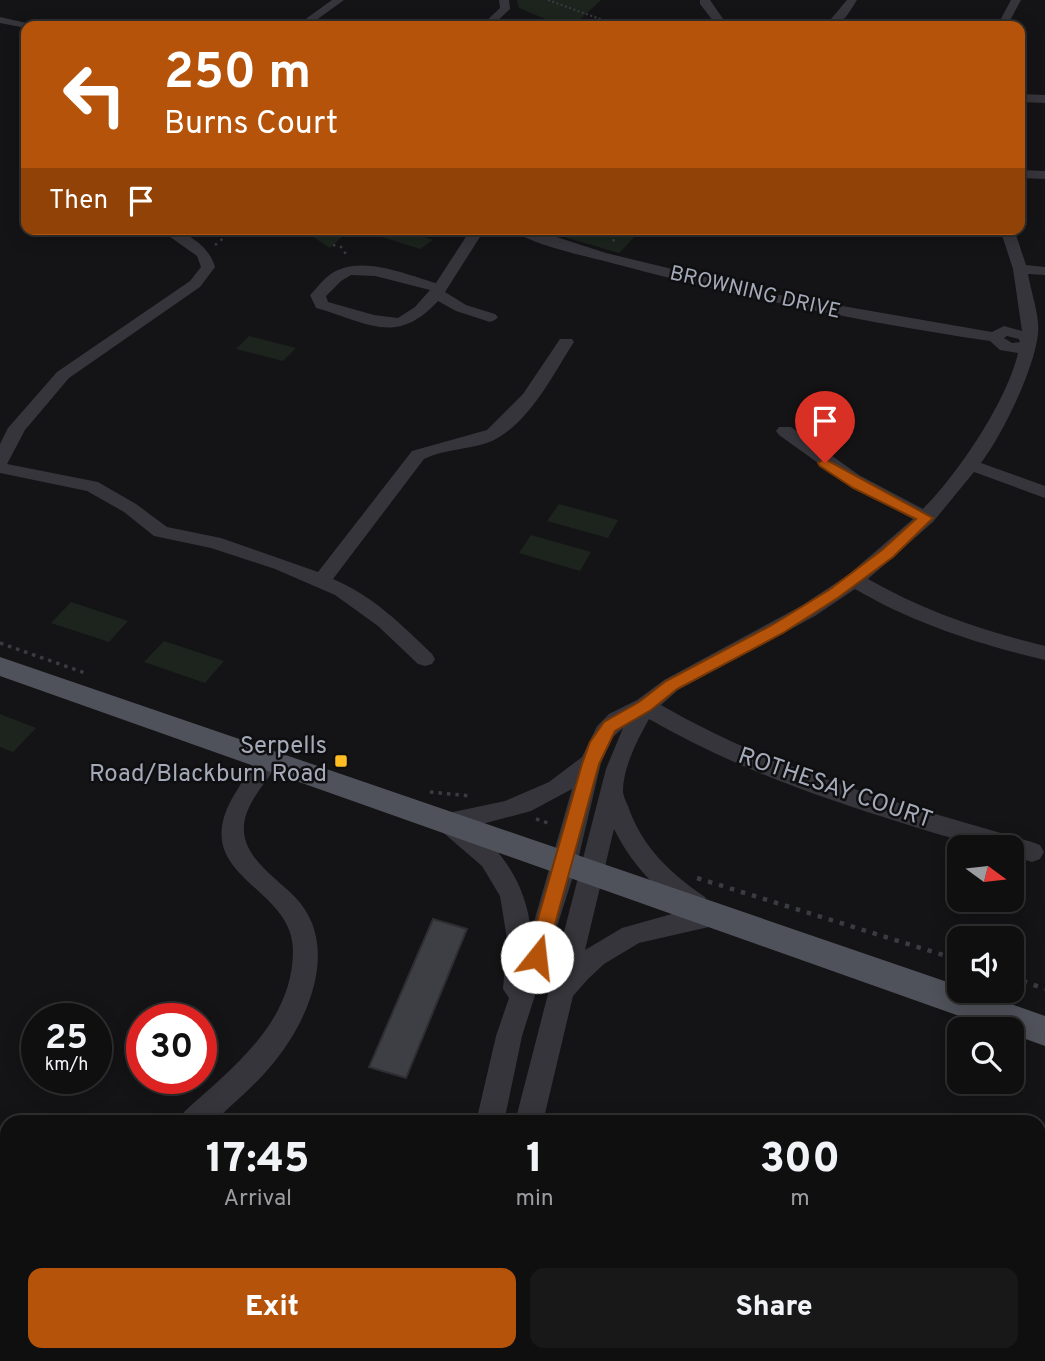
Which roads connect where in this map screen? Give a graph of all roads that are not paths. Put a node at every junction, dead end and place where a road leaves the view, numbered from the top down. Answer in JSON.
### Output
{"nodes":[{"id":1,"x":339,"y":0,"type":"edge"},
{"id":2,"x":504,"y":0,"type":"edge"},
{"id":3,"x":705,"y":0,"type":"edge"},
{"id":4,"x":852,"y":0,"type":"edge"},
{"id":5,"x":1016,"y":0,"type":"edge"},
{"id":6,"x":0,"y":20,"type":"edge"},
{"id":7,"x":308,"y":21,"type":"edge"},
{"id":8,"x":492,"y":21,"type":"edge"},
{"id":9,"x":715,"y":21,"type":"edge"},
{"id":10,"x":836,"y":21,"type":"edge"},
{"id":11,"x":1005,"y":21,"type":"edge"},
{"id":12,"x":21,"y":24,"type":"edge"},
{"id":13,"x":1025,"y":98,"type":"edge"},
{"id":14,"x":1045,"y":99,"type":"edge"},
{"id":15,"x":1025,"y":174,"type":"edge"},
{"id":16,"x":1045,"y":175,"type":"edge"},
{"id":17,"x":175,"y":235,"type":"edge"},
{"id":18,"x":475,"y":235,"type":"edge"},
{"id":19,"x":534,"y":235,"type":"edge"},
{"id":20,"x":1009,"y":235,"type":"edge"},
{"id":21,"x":1020,"y":270,"type":"junction"},
{"id":22,"x":1045,"y":271,"type":"edge"},
{"id":23,"x":437,"y":290,"type":"junction"},
{"id":24,"x":490,"y":317,"type":"dead end"},
{"id":25,"x":1019,"y":341,"type":"junction"},
{"id":26,"x":566,"y":342,"type":"dead end"},
{"id":27,"x":785,"y":432,"type":"dead end"},
{"id":28,"x":0,"y":461,"type":"edge"},
{"id":29,"x":974,"y":461,"type":"junction"},
{"id":30,"x":0,"y":468,"type":"edge"},
{"id":31,"x":1045,"y":489,"type":"edge"},
{"id":32,"x":926,"y":518,"type":"junction"},
{"id":33,"x":855,"y":580,"type":"junction"},
{"id":34,"x":320,"y":582,"type":"junction"},
{"id":35,"x":1045,"y":653,"type":"edge"},
{"id":36,"x":425,"y":659,"type":"dead end"},
{"id":37,"x":0,"y":666,"type":"edge"},
{"id":38,"x":645,"y":706,"type":"junction"},
{"id":39,"x":269,"y":761,"type":"junction"},
{"id":40,"x":590,"y":764,"type":"junction"},
{"id":41,"x":611,"y":792,"type":"junction"},
{"id":42,"x":447,"y":822,"type":"junction"},
{"id":43,"x":1032,"y":852,"type":"dead end"},
{"id":44,"x":578,"y":869,"type":"junction"},
{"id":45,"x":715,"y":916,"type":"junction"},
{"id":46,"x":560,"y":995,"type":"junction"},
{"id":47,"x":1045,"y":1031,"type":"edge"},
{"id":48,"x":509,"y":1036,"type":"junction"},
{"id":49,"x":201,"y":1115,"type":"edge"},
{"id":50,"x":492,"y":1115,"type":"edge"},
{"id":51,"x":531,"y":1115,"type":"edge"}],
"edges":[{"from":1,"to":7,"type":"street"},
{"from":2,"to":8,"type":"street"},
{"from":3,"to":9,"type":"street"},
{"from":4,"to":10,"type":"street"},
{"from":5,"to":11,"type":"street"},
{"from":6,"to":12,"type":"street"},
{"from":13,"to":14,"type":"street"},
{"from":15,"to":16,"type":"street"},
{"from":17,"to":28,"type":"street"},
{"from":18,"to":23,"type":"street"},
{"from":19,"to":25,"type":"street","name":"BROWNING DRIVE"},
{"from":20,"to":21,"type":"street"},
{"from":21,"to":22,"type":"street"},
{"from":21,"to":25,"type":"street"},
{"from":23,"to":23,"type":"street"},
{"from":23,"to":24,"type":"street"},
{"from":25,"to":29,"type":"street"},
{"from":26,"to":34,"type":"street"},
{"from":27,"to":32,"type":"street"},
{"from":29,"to":31,"type":"street"},
{"from":29,"to":32,"type":"street"},
{"from":30,"to":34,"type":"street"},
{"from":32,"to":33,"type":"street"},
{"from":33,"to":35,"type":"street"},
{"from":33,"to":38,"type":"street"},
{"from":34,"to":36,"type":"street"},
{"from":37,"to":39,"type":"main road"},
{"from":38,"to":40,"type":"street"},
{"from":38,"to":41,"type":"street"},
{"from":38,"to":43,"type":"street","name":"ROTHESAY COURT"},
{"from":39,"to":42,"type":"main road"},
{"from":39,"to":49,"type":"street"},
{"from":40,"to":42,"type":"street"},
{"from":40,"to":44,"type":"street"},
{"from":41,"to":44,"type":"street"},
{"from":41,"to":45,"type":"street"},
{"from":42,"to":44,"type":"main road"},
{"from":42,"to":48,"type":"street"},
{"from":44,"to":45,"type":"main road"},
{"from":44,"to":46,"type":"street"},
{"from":44,"to":48,"type":"street"},
{"from":45,"to":46,"type":"street"},
{"from":45,"to":47,"type":"main road"},
{"from":46,"to":51,"type":"street"},
{"from":48,"to":50,"type":"street"}]}
